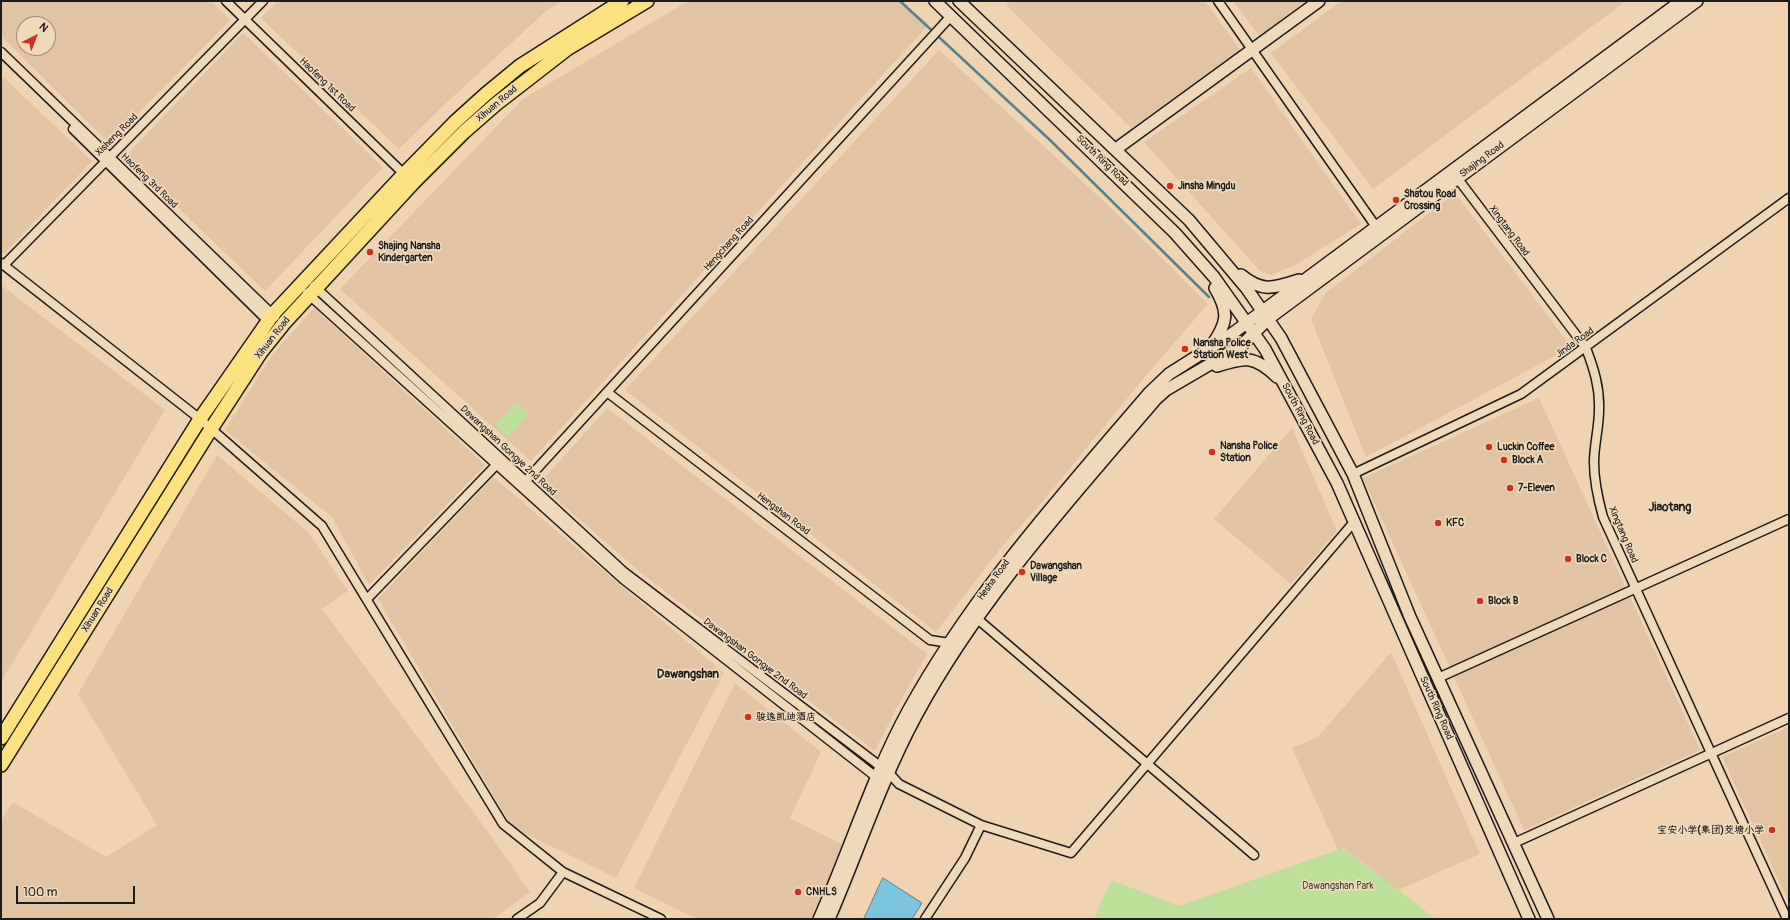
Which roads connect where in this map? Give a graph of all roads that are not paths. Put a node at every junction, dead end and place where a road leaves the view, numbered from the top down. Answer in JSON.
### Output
{"nodes":[{"id":1,"x":226,"y":1,"type":"edge"},
{"id":2,"x":263,"y":1,"type":"edge"},
{"id":3,"x":622,"y":1,"type":"edge"},
{"id":4,"x":647,"y":1,"type":"edge"},
{"id":5,"x":935,"y":1,"type":"edge"},
{"id":6,"x":959,"y":1,"type":"edge"},
{"id":7,"x":1218,"y":1,"type":"edge"},
{"id":8,"x":1319,"y":1,"type":"edge"},
{"id":9,"x":1681,"y":1,"type":"edge"},
{"id":10,"x":1697,"y":1,"type":"edge"},
{"id":11,"x":951,"y":16,"type":"junction"},
{"id":12,"x":245,"y":20,"type":"junction"},
{"id":13,"x":1252,"y":50,"type":"junction"},
{"id":14,"x":1,"y":52,"type":"edge"},
{"id":15,"x":1,"y":59,"type":"edge"},
{"id":16,"x":1116,"y":149,"type":"junction"},
{"id":17,"x":108,"y":160,"type":"junction"},
{"id":18,"x":1454,"y":175,"type":"junction"},
{"id":19,"x":409,"y":178,"type":"junction"},
{"id":20,"x":1789,"y":198,"type":"edge"},
{"id":21,"x":1379,"y":231,"type":"junction"},
{"id":22,"x":1196,"y":257,"type":"junction"},
{"id":23,"x":2,"y":264,"type":"edge"},
{"id":24,"x":1228,"y":265,"type":"junction"},
{"id":25,"x":1308,"y":278,"type":"junction"},
{"id":26,"x":303,"y":282,"type":"junction"},
{"id":27,"x":313,"y":291,"type":"junction"},
{"id":28,"x":1265,"y":315,"type":"junction"},
{"id":29,"x":270,"y":318,"type":"junction"},
{"id":30,"x":1248,"y":323,"type":"junction"},
{"id":31,"x":280,"y":328,"type":"junction"},
{"id":32,"x":1254,"y":333,"type":"junction"},
{"id":33,"x":1210,"y":348,"type":"junction"},
{"id":34,"x":1586,"y":348,"type":"junction"},
{"id":35,"x":1199,"y":371,"type":"junction"},
{"id":36,"x":1283,"y":383,"type":"junction"},
{"id":37,"x":607,"y":392,"type":"junction"},
{"id":38,"x":200,"y":419,"type":"junction"},
{"id":39,"x":211,"y":429,"type":"junction"},
{"id":40,"x":499,"y":462,"type":"junction"},
{"id":41,"x":1353,"y":474,"type":"junction"},
{"id":42,"x":523,"y":484,"type":"junction"},
{"id":43,"x":1789,"y":519,"type":"edge"},
{"id":44,"x":1354,"y":522,"type":"junction"},
{"id":45,"x":1635,"y":588,"type":"junction"},
{"id":46,"x":367,"y":599,"type":"junction"},
{"id":47,"x":974,"y":616,"type":"junction"},
{"id":48,"x":950,"y":643,"type":"junction"},
{"id":49,"x":1438,"y":678,"type":"junction"},
{"id":50,"x":1789,"y":718,"type":"edge"},
{"id":51,"x":1,"y":738,"type":"edge"},
{"id":52,"x":1711,"y":754,"type":"junction"},
{"id":53,"x":1147,"y":764,"type":"junction"},
{"id":54,"x":1,"y":765,"type":"edge"},
{"id":55,"x":883,"y":775,"type":"junction"},
{"id":56,"x":981,"y":824,"type":"junction"},
{"id":57,"x":1514,"y":843,"type":"junction"},
{"id":58,"x":1254,"y":855,"type":"dead end"},
{"id":59,"x":563,"y":872,"type":"junction"},
{"id":60,"x":518,"y":919,"type":"edge"},
{"id":61,"x":661,"y":919,"type":"edge"},
{"id":62,"x":819,"y":919,"type":"edge"},
{"id":63,"x":829,"y":919,"type":"edge"},
{"id":64,"x":925,"y":919,"type":"edge"},
{"id":65,"x":1530,"y":919,"type":"edge"},
{"id":66,"x":1548,"y":919,"type":"edge"},
{"id":67,"x":1787,"y":919,"type":"edge"}],
"edges":[{"from":1,"to":12,"type":"street","name":"Haofeng 1st Road"},
{"from":2,"to":12,"type":"street","name":"Xisheng Road"},
{"from":3,"to":19,"type":"main road","name":"Xihuan Road"},
{"from":4,"to":19,"type":"main road","name":"Xihuan Road"},
{"from":5,"to":11,"type":"main road","name":"South Ring Road"},
{"from":6,"to":16,"type":"main road","name":"South Ring Road"},
{"from":7,"to":13,"type":"street"},
{"from":8,"to":13,"type":"main road"},
{"from":9,"to":18,"type":"main road","name":"Shajing Road"},
{"from":10,"to":18,"type":"main road","name":"Shajing Road"},
{"from":11,"to":22,"type":"main road","name":"South Ring Road"},
{"from":11,"to":37,"type":"street","name":"Hengchang Road"},
{"from":12,"to":17,"type":"street","name":"Xisheng Road"},
{"from":12,"to":19,"type":"street","name":"Haofeng 1st Road"},
{"from":13,"to":16,"type":"main road"},
{"from":13,"to":21,"type":"street"},
{"from":14,"to":17,"type":"street","name":"Haofeng 3rd Road"},
{"from":15,"to":17,"type":"street","name":"Haofeng 3rd Road"},
{"from":16,"to":24,"type":"main road","name":"South Ring Road"},
{"from":17,"to":23,"type":"street","name":"Xisheng Road"},
{"from":17,"to":29,"type":"street","name":"Haofeng 3rd Road"},
{"from":18,"to":21,"type":"main road","name":"Shajing Road"},
{"from":18,"to":34,"type":"street","name":"Xingtang Road"},
{"from":19,"to":26,"type":"main road","name":"Xihuan Road"},
{"from":19,"to":27,"type":"main road","name":"Xihuan Road"},
{"from":20,"to":34,"type":"street","name":"Jinda Road"},
{"from":21,"to":25,"type":"main road","name":"Shajing Road"},
{"from":21,"to":28,"type":"main road","name":"Shajing Road"},
{"from":22,"to":30,"type":"main road","name":"South Ring Road"},
{"from":22,"to":33,"type":"main road"},
{"from":23,"to":38,"type":"street"},
{"from":24,"to":25,"type":"main road"},
{"from":24,"to":28,"type":"main road","name":"South Ring Road"},
{"from":25,"to":28,"type":"main road","name":"Shajing Road"},
{"from":26,"to":27,"type":"street","name":"Dawangshan Gongye 2nd Road"},
{"from":26,"to":29,"type":"main road","name":"Xihuan Road"},
{"from":27,"to":31,"type":"main road","name":"Xihuan Road"},
{"from":27,"to":40,"type":"street","name":"Dawangshan Gongye 2nd Road"},
{"from":28,"to":30,"type":"main road","name":"Hesha Road"},
{"from":28,"to":32,"type":"main road","name":"Hesha Road"},
{"from":28,"to":41,"type":"main road","name":"South Ring Road"},
{"from":29,"to":31,"type":"street","name":"Haofeng 3rd Road"},
{"from":29,"to":38,"type":"main road","name":"Xihuan Road"},
{"from":30,"to":32,"type":"main road","name":"South Ring Road"},
{"from":30,"to":33,"type":"main road","name":"Hesha Road"},
{"from":31,"to":39,"type":"main road","name":"Xihuan Road"},
{"from":32,"to":35,"type":"main road","name":"Hesha Road"},
{"from":32,"to":36,"type":"main road","name":"South Ring Road"},
{"from":33,"to":47,"type":"main road","name":"Hesha Road"},
{"from":34,"to":41,"type":"street","name":"Jinda Road"},
{"from":34,"to":45,"type":"street","name":"Xingtang Road"},
{"from":35,"to":36,"type":"main road"},
{"from":35,"to":47,"type":"main road","name":"Hesha Road"},
{"from":36,"to":44,"type":"main road","name":"South Ring Road"},
{"from":37,"to":42,"type":"street","name":"Hengchang Road"},
{"from":37,"to":48,"type":"street","name":"Hengshan Road"},
{"from":38,"to":39,"type":"street"},
{"from":38,"to":51,"type":"main road","name":"Xihuan Road"},
{"from":39,"to":46,"type":"street"},
{"from":39,"to":54,"type":"main road","name":"Xihuan Road"},
{"from":40,"to":42,"type":"street","name":"Dawangshan Gongye 2nd Road"},
{"from":40,"to":46,"type":"street"},
{"from":41,"to":49,"type":"main road","name":"South Ring Road"},
{"from":42,"to":55,"type":"street","name":"Dawangshan Gongye 2nd Road"},
{"from":43,"to":45,"type":"street"},
{"from":44,"to":53,"type":"street"},
{"from":44,"to":65,"type":"main road","name":"South Ring Road"},
{"from":45,"to":49,"type":"street"},
{"from":45,"to":52,"type":"street","name":"Xingtang Road"},
{"from":46,"to":59,"type":"street"},
{"from":47,"to":48,"type":"main road","name":"Hesha Road"},
{"from":47,"to":53,"type":"street"},
{"from":47,"to":55,"type":"main road","name":"Hesha Road"},
{"from":48,"to":55,"type":"main road","name":"Hesha Road"},
{"from":49,"to":57,"type":"main road","name":"South Ring Road"},
{"from":50,"to":52,"type":"street"},
{"from":52,"to":57,"type":"street"},
{"from":52,"to":67,"type":"street","name":"Xingtang Road"},
{"from":53,"to":56,"type":"street"},
{"from":53,"to":58,"type":"street"},
{"from":55,"to":56,"type":"street"},
{"from":55,"to":62,"type":"main road","name":"Hesha Road"},
{"from":55,"to":63,"type":"main road","name":"Hesha Road"},
{"from":56,"to":64,"type":"street"},
{"from":57,"to":66,"type":"main road","name":"South Ring Road"},
{"from":59,"to":60,"type":"street"},
{"from":59,"to":61,"type":"street"}]}
